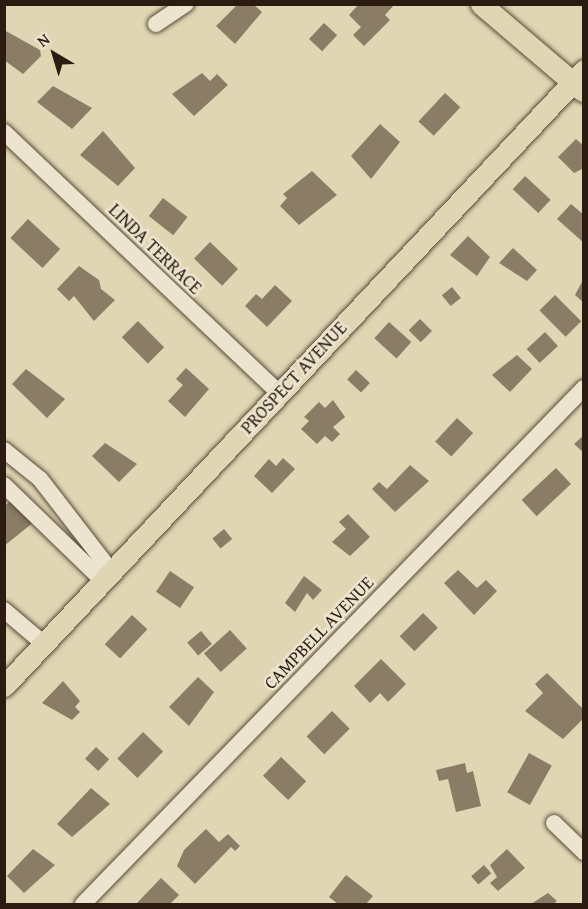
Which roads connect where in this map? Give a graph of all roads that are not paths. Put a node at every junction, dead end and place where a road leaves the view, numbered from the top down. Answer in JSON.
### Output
{"nodes":[{"id":1,"x":186,"y":4,"type":"edge"},
{"id":2,"x":481,"y":4,"type":"edge"},
{"id":3,"x":156,"y":24,"type":"dead end"},
{"id":4,"x":580,"y":81,"type":"edge"},
{"id":5,"x":4,"y":132,"type":"edge"},
{"id":6,"x":584,"y":388,"type":"edge"},
{"id":7,"x":279,"y":393,"type":"junction"},
{"id":8,"x":4,"y":450,"type":"edge"},
{"id":9,"x":4,"y":485,"type":"edge"},
{"id":10,"x":108,"y":576,"type":"junction"},
{"id":11,"x":4,"y":610,"type":"edge"},
{"id":12,"x":45,"y":644,"type":"junction"},
{"id":13,"x":4,"y":686,"type":"edge"},
{"id":14,"x":554,"y":823,"type":"dead end"},
{"id":15,"x":584,"y":852,"type":"edge"},
{"id":16,"x":83,"y":904,"type":"edge"}],
"edges":[{"from":1,"to":3,"type":"street"},
{"from":2,"to":4,"type":"main road"},
{"from":4,"to":7,"type":"main road","name":"PROSPECT AVENUE"},
{"from":5,"to":7,"type":"street","name":"LINDA TERRACE"},
{"from":6,"to":16,"type":"street","name":"CAMPBELL AVENUE"},
{"from":7,"to":10,"type":"main road","name":"PROSPECT AVENUE"},
{"from":8,"to":10,"type":"street"},
{"from":9,"to":10,"type":"street"},
{"from":10,"to":12,"type":"main road","name":"PROSPECT AVENUE"},
{"from":11,"to":12,"type":"street"},
{"from":12,"to":13,"type":"main road","name":"PROSPECT AVENUE"},
{"from":14,"to":15,"type":"street"}]}
